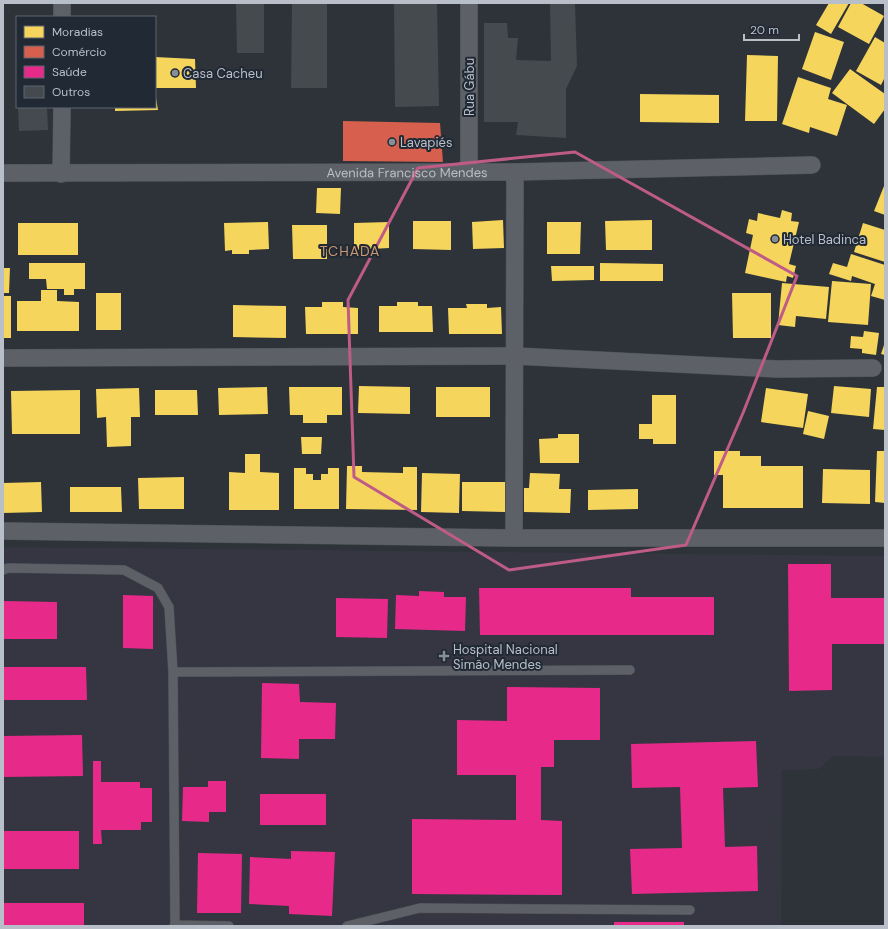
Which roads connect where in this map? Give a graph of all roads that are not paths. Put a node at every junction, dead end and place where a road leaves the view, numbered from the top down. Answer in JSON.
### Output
{"nodes":[{"id":1,"x":62,"y":3,"type":"edge"},
{"id":2,"x":469,"y":3,"type":"edge"},
{"id":3,"x":62,"y":16,"type":"edge"},
{"id":4,"x":62,"y":108,"type":"edge"},
{"id":5,"x":812,"y":165,"type":"dead end"},
{"id":6,"x":469,"y":171,"type":"junction"},
{"id":7,"x":515,"y":172,"type":"junction"},
{"id":8,"x":3,"y":173,"type":"edge"},
{"id":9,"x":61,"y":174,"type":"junction"},
{"id":10,"x":515,"y":356,"type":"junction"},
{"id":11,"x":3,"y":358,"type":"edge"},
{"id":12,"x":873,"y":368,"type":"dead end"},
{"id":13,"x":3,"y":531,"type":"edge"},
{"id":14,"x":514,"y":538,"type":"junction"},
{"id":15,"x":885,"y":538,"type":"edge"},
{"id":16,"x":3,"y":570,"type":"edge"},
{"id":17,"x":630,"y":670,"type":"dead end"},
{"id":18,"x":173,"y":672,"type":"junction"},
{"id":19,"x":690,"y":910,"type":"dead end"},
{"id":20,"x":174,"y":925,"type":"edge"},
{"id":21,"x":229,"y":926,"type":"edge"},
{"id":22,"x":347,"y":926,"type":"edge"}],
"edges":[{"from":1,"to":3,"type":"street"},
{"from":2,"to":6,"type":"street","name":"Rua Gábu"},
{"from":4,"to":9,"type":"street"},
{"from":5,"to":7,"type":"street","name":"Avenida Francisco Mendes"},
{"from":6,"to":7,"type":"street","name":"Avenida Francisco Mendes"},
{"from":6,"to":9,"type":"street","name":"Avenida Francisco Mendes"},
{"from":7,"to":10,"type":"street"},
{"from":8,"to":9,"type":"street","name":"Avenida Francisco Mendes"},
{"from":10,"to":11,"type":"street"},
{"from":10,"to":12,"type":"street"},
{"from":10,"to":14,"type":"street"},
{"from":13,"to":14,"type":"street"},
{"from":14,"to":15,"type":"street"},
{"from":16,"to":18,"type":"lane"},
{"from":17,"to":18,"type":"lane"},
{"from":18,"to":20,"type":"lane"},
{"from":19,"to":22,"type":"lane"},
{"from":20,"to":21,"type":"lane"}]}
